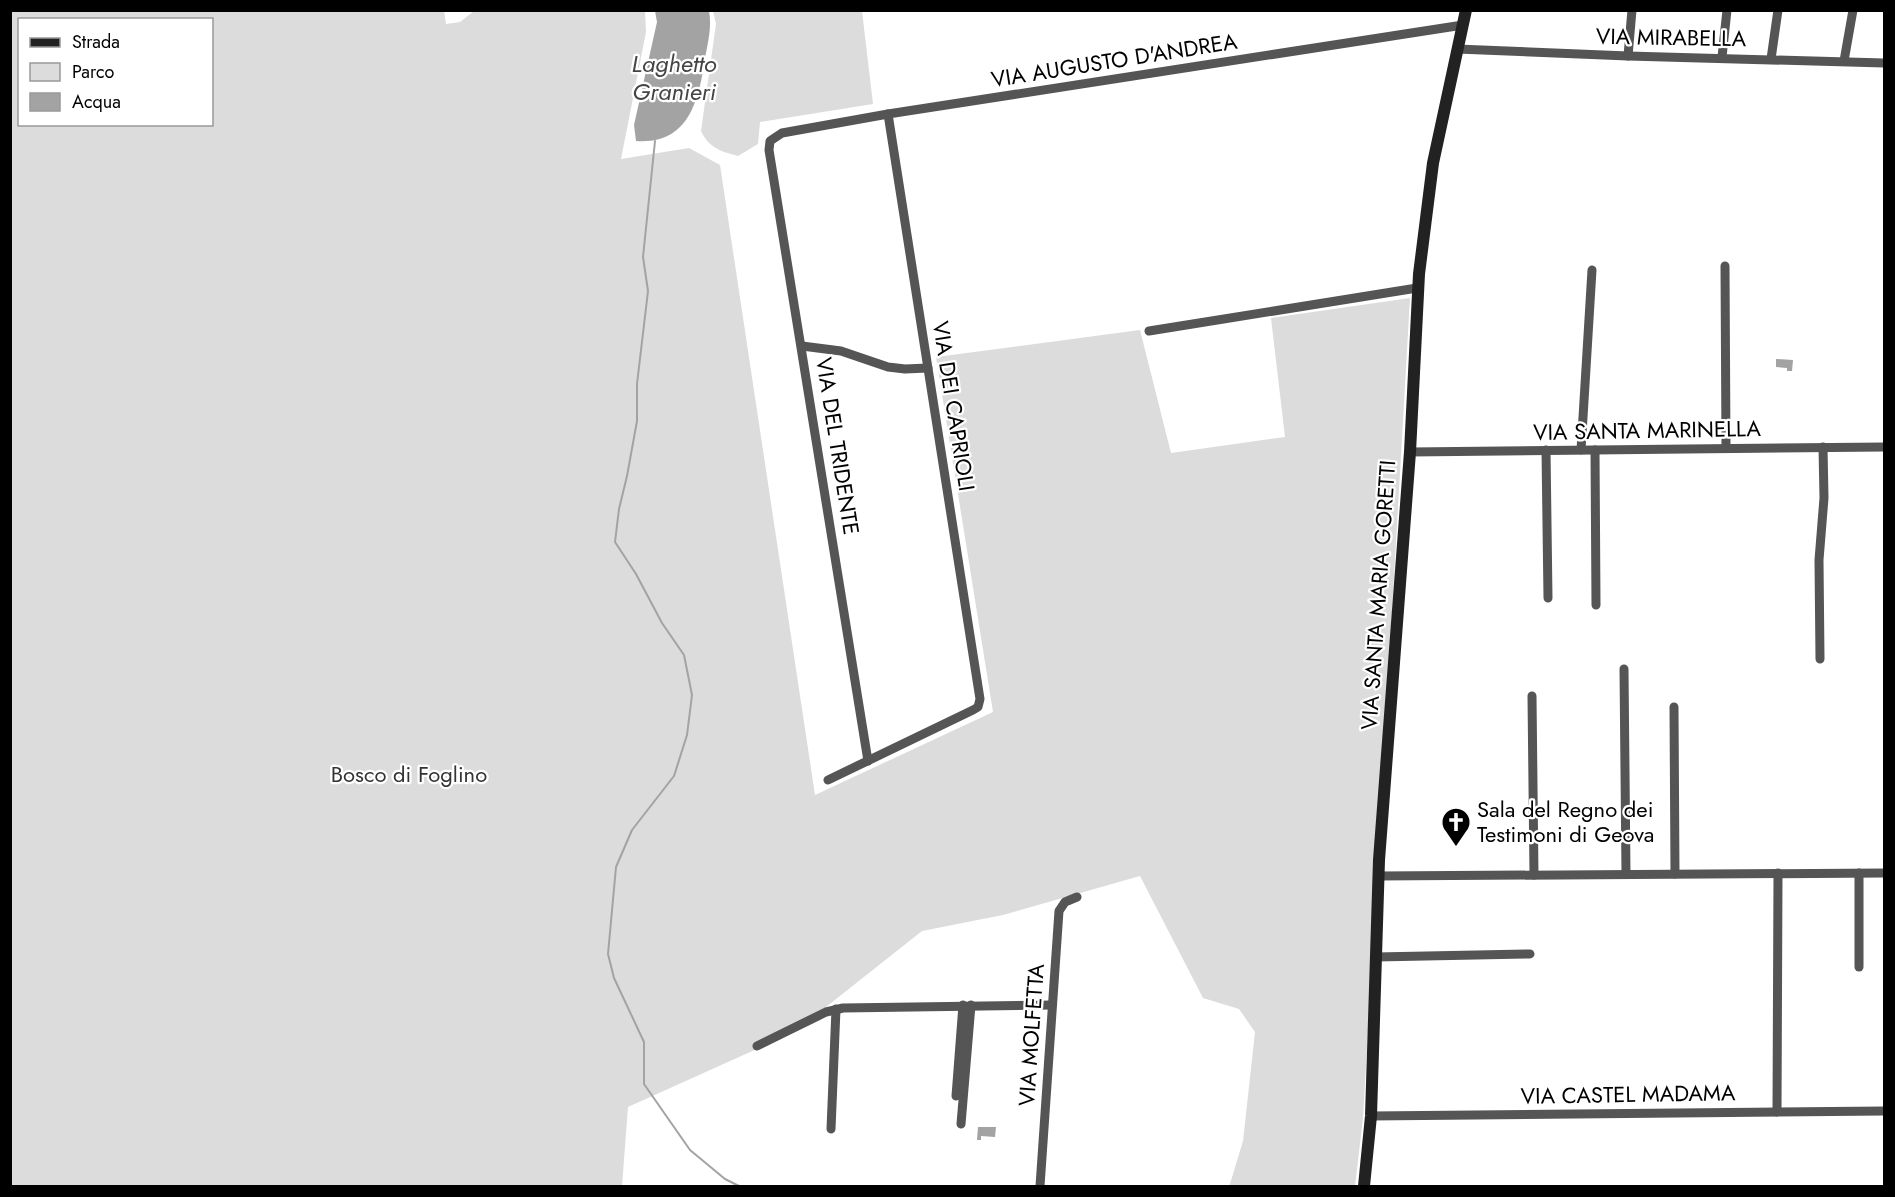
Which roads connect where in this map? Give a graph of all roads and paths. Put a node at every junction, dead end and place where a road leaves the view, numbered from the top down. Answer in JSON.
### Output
{"nodes":[{"id":1,"x":1467,"y":10,"type":"edge"},
{"id":2,"x":1632,"y":10,"type":"edge"},
{"id":3,"x":1727,"y":10,"type":"edge"},
{"id":4,"x":1778,"y":10,"type":"edge"},
{"id":5,"x":1853,"y":10,"type":"edge"},
{"id":6,"x":1463,"y":25,"type":"junction"},
{"id":7,"x":1457,"y":49,"type":"junction"},
{"id":8,"x":1628,"y":56,"type":"junction"},
{"id":9,"x":1722,"y":57,"type":"junction"},
{"id":10,"x":1772,"y":59,"type":"junction"},
{"id":11,"x":1844,"y":61,"type":"junction"},
{"id":12,"x":1884,"y":63,"type":"edge"},
{"id":13,"x":888,"y":114,"type":"junction"},
{"id":14,"x":772,"y":138,"type":"joint"},
{"id":15,"x":1725,"y":266,"type":"dead end"},
{"id":16,"x":1592,"y":270,"type":"dead end"},
{"id":17,"x":1418,"y":288,"type":"junction"},
{"id":18,"x":1149,"y":331,"type":"dead end"},
{"id":19,"x":802,"y":346,"type":"junction"},
{"id":20,"x":928,"y":368,"type":"junction"},
{"id":21,"x":1823,"y":447,"type":"junction"},
{"id":22,"x":1884,"y":447,"type":"edge"},
{"id":23,"x":1726,"y":448,"type":"junction"},
{"id":24,"x":1546,"y":450,"type":"junction"},
{"id":25,"x":1581,"y":450,"type":"junction"},
{"id":26,"x":1595,"y":450,"type":"junction"},
{"id":27,"x":1410,"y":452,"type":"junction"},
{"id":28,"x":1548,"y":598,"type":"dead end"},
{"id":29,"x":1596,"y":605,"type":"dead end"},
{"id":30,"x":1820,"y":659,"type":"dead end"},
{"id":31,"x":1624,"y":669,"type":"dead end"},
{"id":32,"x":1532,"y":696,"type":"dead end"},
{"id":33,"x":1674,"y":707,"type":"dead end"},
{"id":34,"x":868,"y":761,"type":"junction"},
{"id":35,"x":828,"y":780,"type":"dead end"},
{"id":36,"x":1778,"y":873,"type":"junction"},
{"id":37,"x":1859,"y":873,"type":"junction"},
{"id":38,"x":1884,"y":873,"type":"edge"},
{"id":39,"x":1626,"y":874,"type":"junction"},
{"id":40,"x":1675,"y":874,"type":"junction"},
{"id":41,"x":1534,"y":875,"type":"junction"},
{"id":42,"x":1378,"y":876,"type":"junction"},
{"id":43,"x":1077,"y":897,"type":"dead end"},
{"id":44,"x":1530,"y":954,"type":"dead end"},
{"id":45,"x":1376,"y":957,"type":"junction"},
{"id":46,"x":1859,"y":967,"type":"dead end"},
{"id":47,"x":967,"y":1005,"type":"junction"},
{"id":48,"x":1052,"y":1005,"type":"junction"},
{"id":49,"x":836,"y":1009,"type":"junction"},
{"id":50,"x":757,"y":1046,"type":"dead end"},
{"id":51,"x":956,"y":1096,"type":"dead end"},
{"id":52,"x":1777,"y":1112,"type":"junction"},
{"id":53,"x":1884,"y":1112,"type":"edge"},
{"id":54,"x":1371,"y":1116,"type":"junction"},
{"id":55,"x":961,"y":1124,"type":"dead end"},
{"id":56,"x":831,"y":1129,"type":"dead end"},
{"id":57,"x":1040,"y":1186,"type":"edge"},
{"id":58,"x":1364,"y":1186,"type":"edge"}],
"edges":[{"from":1,"to":6,"type":"main road","name":"VIA SANTA MARIA GORETTI"},
{"from":2,"to":8,"type":"street"},
{"from":3,"to":9,"type":"street"},
{"from":4,"to":10,"type":"street"},
{"from":5,"to":11,"type":"street"},
{"from":6,"to":7,"type":"main road","name":"VIA SANTA MARIA GORETTI"},
{"from":6,"to":13,"type":"street","name":"VIA AUGUSTO D'ANDREA"},
{"from":7,"to":8,"type":"street","name":"VIA MIRABELLA"},
{"from":7,"to":17,"type":"main road","name":"VIA SANTA MARIA GORETTI"},
{"from":8,"to":9,"type":"street","name":"VIA MIRABELLA"},
{"from":9,"to":10,"type":"street","name":"VIA MIRABELLA"},
{"from":10,"to":11,"type":"street","name":"VIA MIRABELLA"},
{"from":11,"to":12,"type":"street","name":"VIA MIRABELLA"},
{"from":13,"to":14,"type":"street","name":"VIA AUGUSTO D'ANDREA"},
{"from":13,"to":20,"type":"street","name":"VIA DEI CAPRIOLI"},
{"from":14,"to":19,"type":"street","name":"VIA DEL TRIDENTE"},
{"from":15,"to":23,"type":"street"},
{"from":16,"to":25,"type":"street"},
{"from":17,"to":18,"type":"street"},
{"from":17,"to":27,"type":"main road","name":"VIA SANTA MARIA GORETTI"},
{"from":19,"to":20,"type":"street"},
{"from":19,"to":34,"type":"street","name":"VIA DEL TRIDENTE"},
{"from":20,"to":34,"type":"street","name":"VIA DEI CAPRIOLI"},
{"from":21,"to":22,"type":"street","name":"VIA SANTA MARINELLA"},
{"from":21,"to":23,"type":"street","name":"VIA SANTA MARINELLA"},
{"from":21,"to":30,"type":"street"},
{"from":23,"to":26,"type":"street","name":"VIA SANTA MARINELLA"},
{"from":24,"to":25,"type":"street","name":"VIA SANTA MARINELLA"},
{"from":24,"to":27,"type":"street","name":"VIA SANTA MARINELLA"},
{"from":24,"to":28,"type":"street"},
{"from":25,"to":26,"type":"street","name":"VIA SANTA MARINELLA"},
{"from":26,"to":29,"type":"street"},
{"from":27,"to":42,"type":"main road","name":"VIA SANTA MARIA GORETTI"},
{"from":31,"to":39,"type":"street"},
{"from":32,"to":41,"type":"street"},
{"from":33,"to":40,"type":"street"},
{"from":34,"to":35,"type":"street"},
{"from":36,"to":37,"type":"street"},
{"from":36,"to":40,"type":"street"},
{"from":36,"to":52,"type":"street"},
{"from":37,"to":38,"type":"street"},
{"from":37,"to":46,"type":"street"},
{"from":39,"to":40,"type":"street"},
{"from":39,"to":41,"type":"street"},
{"from":41,"to":42,"type":"street"},
{"from":42,"to":45,"type":"main road","name":"VIA SANTA MARIA GORETTI"},
{"from":43,"to":48,"type":"street","name":"VIA MOLFETTA"},
{"from":44,"to":45,"type":"street"},
{"from":45,"to":54,"type":"main road","name":"VIA SANTA MARIA GORETTI"},
{"from":47,"to":48,"type":"street"},
{"from":47,"to":49,"type":"street"},
{"from":47,"to":51,"type":"street"},
{"from":47,"to":55,"type":"street"},
{"from":48,"to":57,"type":"street","name":"VIA MOLFETTA"},
{"from":49,"to":50,"type":"street"},
{"from":49,"to":56,"type":"street"},
{"from":52,"to":53,"type":"street","name":"VIA CASTEL MADAMA"},
{"from":52,"to":54,"type":"street","name":"VIA CASTEL MADAMA"},
{"from":54,"to":58,"type":"main road","name":"VIA SANTA MARIA GORETTI"}]}
